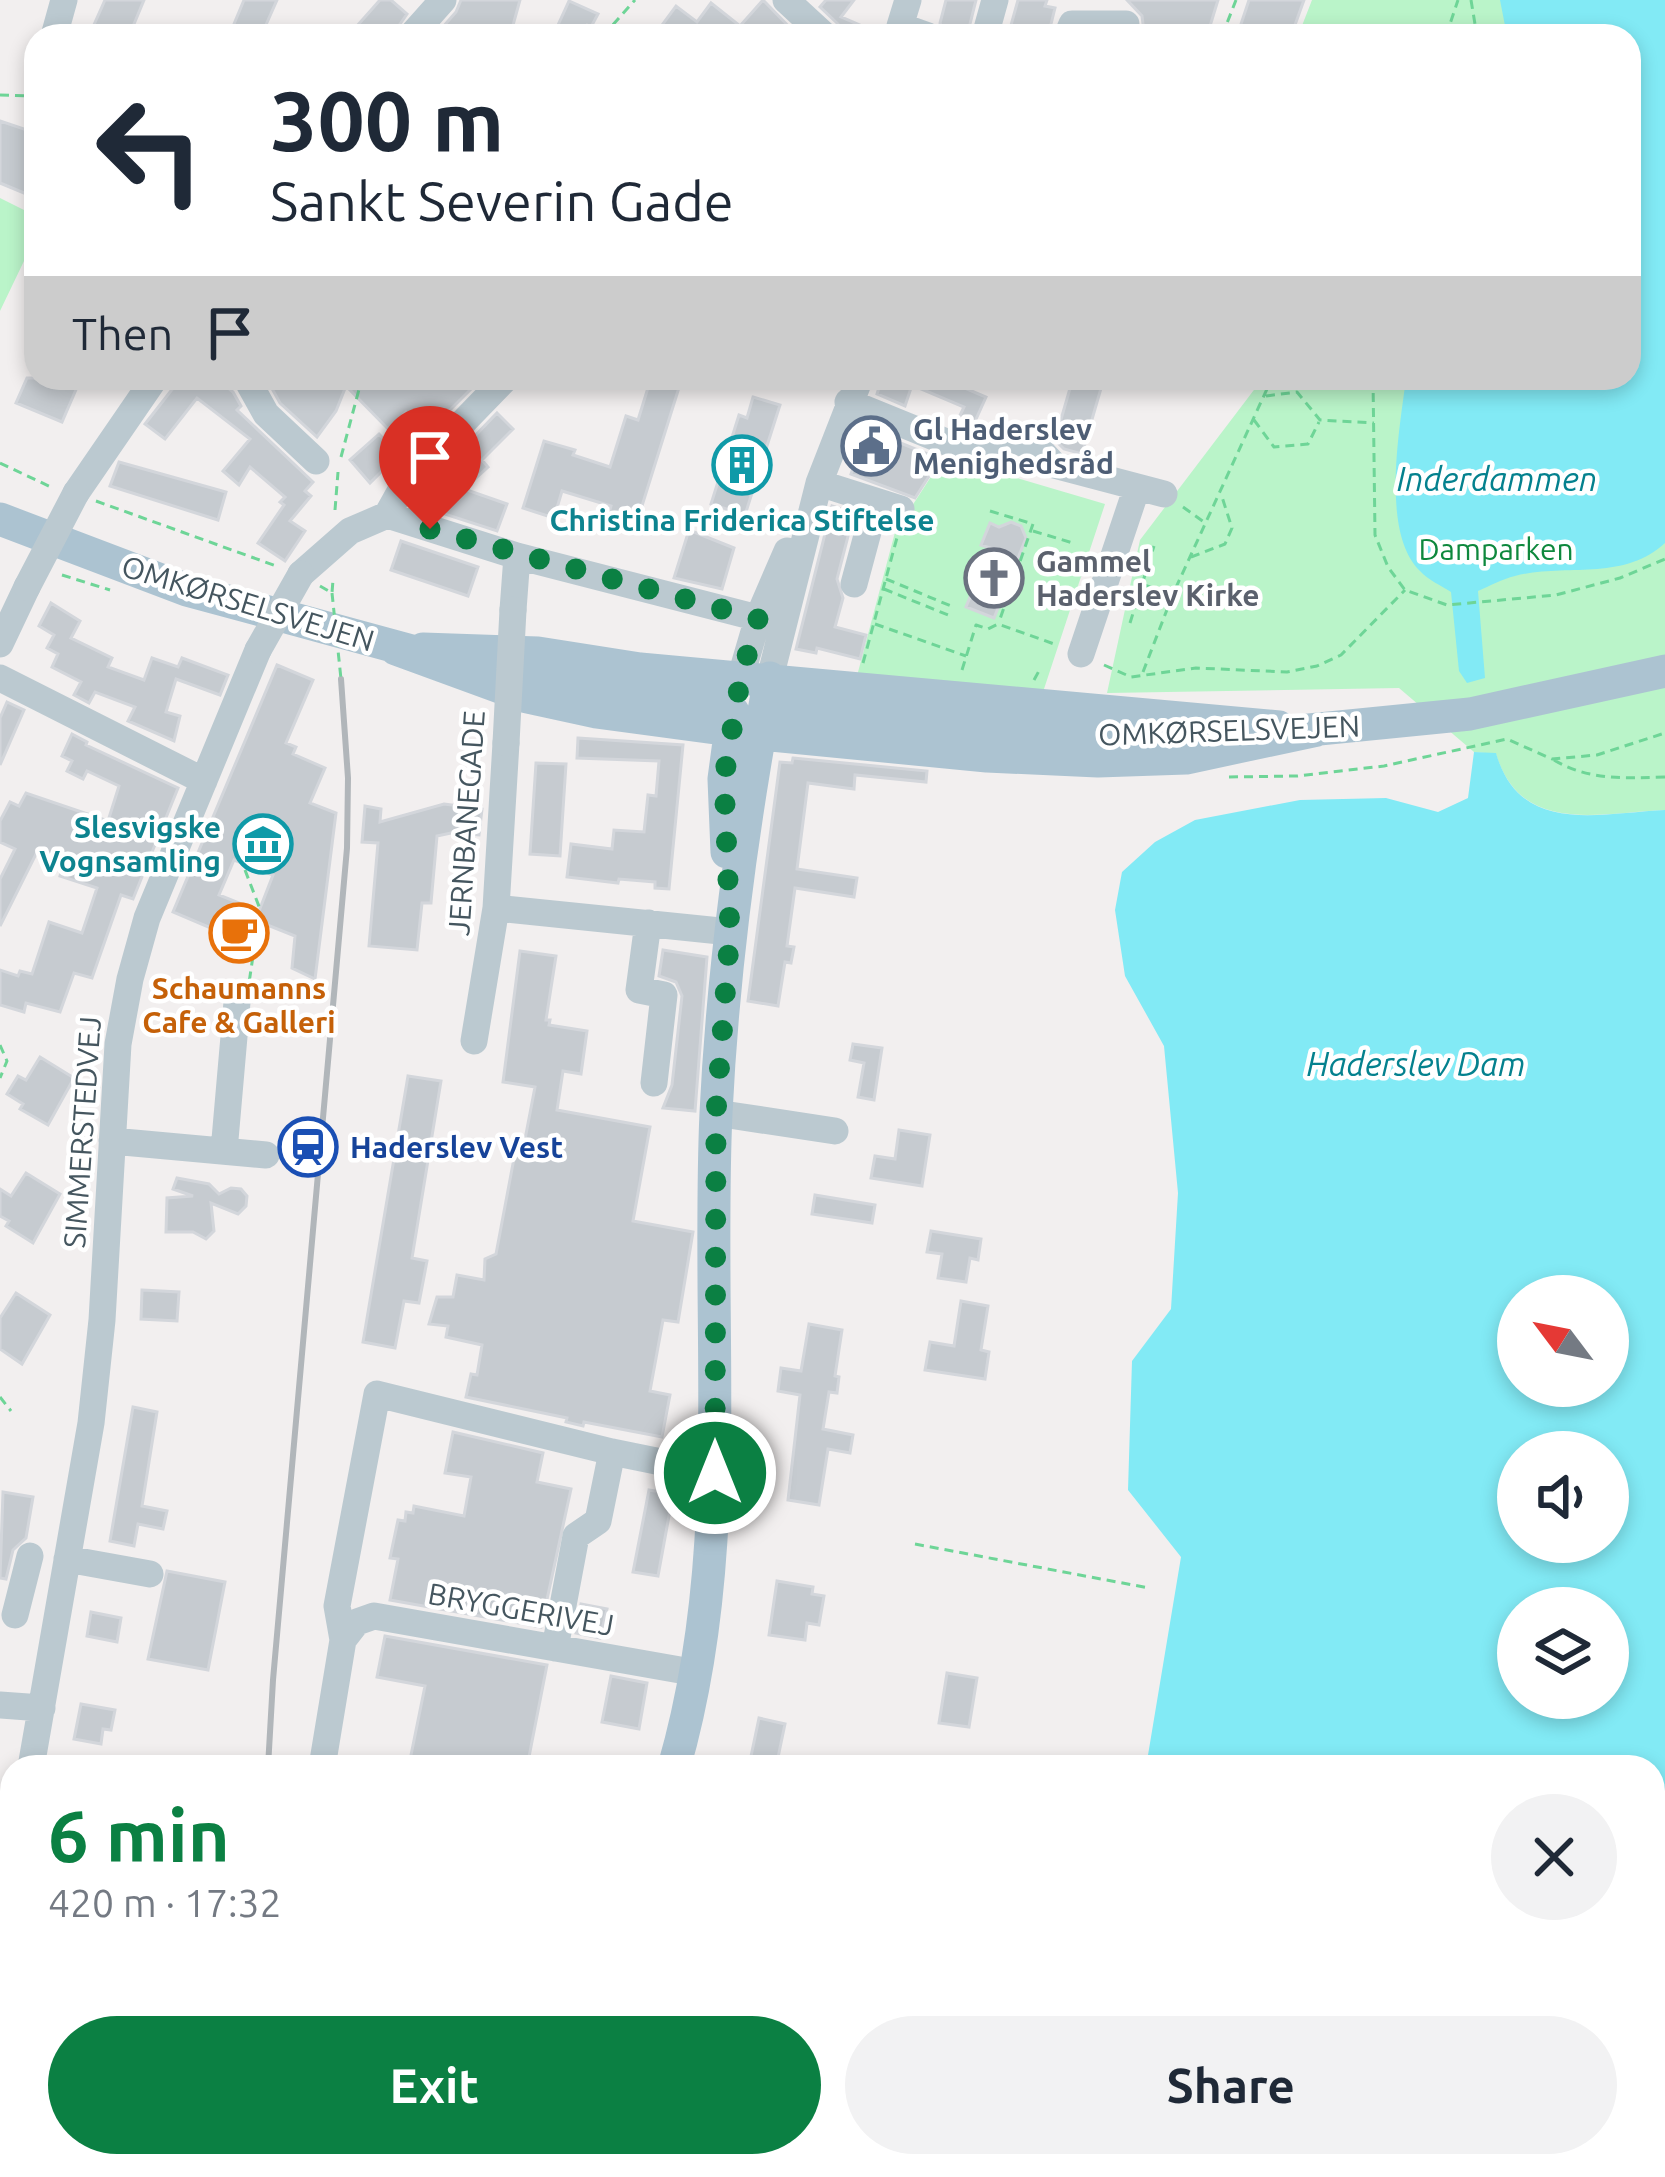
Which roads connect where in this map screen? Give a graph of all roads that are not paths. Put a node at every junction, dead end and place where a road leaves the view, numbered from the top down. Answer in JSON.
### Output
{"nodes":[{"id":1,"x":1124,"y":20,"type":"edge"},
{"id":2,"x":1072,"y":24,"type":"edge"},
{"id":3,"x":147,"y":390,"type":"edge"},
{"id":4,"x":253,"y":390,"type":"edge"},
{"id":5,"x":494,"y":390,"type":"edge"},
{"id":6,"x":854,"y":390,"type":"edge"},
{"id":7,"x":831,"y":449,"type":"junction"},
{"id":8,"x":316,"y":461,"type":"dead end"},
{"id":9,"x":819,"y":483,"type":"junction"},
{"id":10,"x":387,"y":515,"type":"junction"},
{"id":11,"x":0,"y":518,"type":"edge"},
{"id":12,"x":792,"y":540,"type":"junction"},
{"id":13,"x":517,"y":556,"type":"junction"},
{"id":14,"x":854,"y":584,"type":"dead end"},
{"id":15,"x":758,"y":619,"type":"junction"},
{"id":16,"x":2,"y":634,"type":"edge"},
{"id":17,"x":396,"y":649,"type":"junction"},
{"id":18,"x":1082,"y":654,"type":"road end"},
{"id":19,"x":1665,"y":671,"type":"edge"},
{"id":20,"x":0,"y":678,"type":"edge"},
{"id":21,"x":764,"y":684,"type":"junction"},
{"id":22,"x":715,"y":699,"type":"dead end"},
{"id":23,"x":1317,"y":730,"type":"junction"},
{"id":24,"x":745,"y":732,"type":"junction"},
{"id":25,"x":204,"y":781,"type":"junction"},
{"id":26,"x":496,"y":908,"type":"junction"},
{"id":27,"x":649,"y":923,"type":"junction"},
{"id":28,"x":730,"y":932,"type":"junction"},
{"id":29,"x":242,"y":1002,"type":"road end"},
{"id":30,"x":474,"y":1041,"type":"dead end"},
{"id":31,"x":654,"y":1083,"type":"dead end"},
{"id":32,"x":716,"y":1113,"type":"junction"},
{"id":33,"x":835,"y":1131,"type":"dead end"},
{"id":34,"x":112,"y":1142,"type":"junction"},
{"id":35,"x":224,"y":1151,"type":"junction"},
{"id":36,"x":266,"y":1155,"type":"dead end"},
{"id":37,"x":612,"y":1452,"type":"junction"},
{"id":38,"x":715,"y":1473,"type":"junction"},
{"id":39,"x":30,"y":1556,"type":"dead end"},
{"id":40,"x":68,"y":1559,"type":"junction"},
{"id":41,"x":150,"y":1574,"type":"dead end"},
{"id":42,"x":8,"y":1612,"type":"edge"},
{"id":43,"x":55,"y":1633,"type":"junction"},
{"id":44,"x":343,"y":1640,"type":"junction"},
{"id":45,"x":555,"y":1648,"type":"junction"},
{"id":46,"x":697,"y":1673,"type":"junction"},
{"id":47,"x":0,"y":1705,"type":"edge"},
{"id":48,"x":42,"y":1708,"type":"junction"},
{"id":49,"x":33,"y":1755,"type":"edge"},
{"id":50,"x":324,"y":1755,"type":"edge"},
{"id":51,"x":677,"y":1755,"type":"edge"}],
"edges":[{"from":1,"to":2,"type":"street"},
{"from":3,"to":16,"type":"street","bridge":true},
{"from":4,"to":8,"type":"street"},
{"from":5,"to":10,"type":"street"},
{"from":6,"to":7,"type":"street"},
{"from":6,"to":18,"type":"street"},
{"from":7,"to":9,"type":"street"},
{"from":7,"to":12,"type":"street"},
{"from":9,"to":14,"type":"street"},
{"from":9,"to":21,"type":"street"},
{"from":10,"to":13,"type":"street"},
{"from":10,"to":25,"type":"street","name":"SIMMERSTEDVEJ","bridge":true},
{"from":11,"to":17,"type":"main road","name":"OMKØRSELSVEJEN"},
{"from":12,"to":15,"type":"street"},
{"from":12,"to":21,"type":"street"},
{"from":13,"to":15,"type":"street"},
{"from":13,"to":26,"type":"street","name":"JERNBANEGADE","bridge":true},
{"from":15,"to":21,"type":"street"},
{"from":17,"to":21,"type":"main road"},
{"from":17,"to":22,"type":"main road","name":"OMKØRSELSVEJEN"},
{"from":17,"to":24,"type":"main road"},
{"from":19,"to":23,"type":"main road","name":"OMKØRSELSVEJEN"},
{"from":20,"to":25,"type":"street"},
{"from":21,"to":23,"type":"main road"},
{"from":21,"to":24,"type":"main road"},
{"from":23,"to":24,"type":"main road"},
{"from":24,"to":28,"type":"main road"},
{"from":24,"to":28,"type":"main road"},
{"from":25,"to":34,"type":"street","name":"SIMMERSTEDVEJ"},
{"from":26,"to":27,"type":"street"},
{"from":26,"to":30,"type":"street","name":"JERNBANEGADE"},
{"from":27,"to":28,"type":"street"},
{"from":27,"to":31,"type":"street"},
{"from":28,"to":32,"type":"main road"},
{"from":29,"to":35,"type":"street"},
{"from":32,"to":33,"type":"street"},
{"from":32,"to":38,"type":"main road"},
{"from":34,"to":35,"type":"street"},
{"from":34,"to":40,"type":"street","name":"SIMMERSTEDVEJ"},
{"from":35,"to":36,"type":"street"},
{"from":37,"to":38,"type":"street"},
{"from":37,"to":44,"type":"street"},
{"from":37,"to":45,"type":"street"},
{"from":38,"to":46,"type":"main road"},
{"from":39,"to":42,"type":"street"},
{"from":40,"to":41,"type":"street"},
{"from":40,"to":43,"type":"street","name":"SIMMERSTEDVEJ"},
{"from":42,"to":43,"type":"street"},
{"from":43,"to":48,"type":"street","name":"SIMMERSTEDVEJ"},
{"from":44,"to":45,"type":"street","name":"BRYGGERIVEJ"},
{"from":44,"to":50,"type":"street"},
{"from":45,"to":46,"type":"street","name":"BRYGGERIVEJ"},
{"from":46,"to":51,"type":"main road"},
{"from":47,"to":48,"type":"street"},
{"from":48,"to":49,"type":"street","name":"SIMMERSTEDVEJ"}]}
